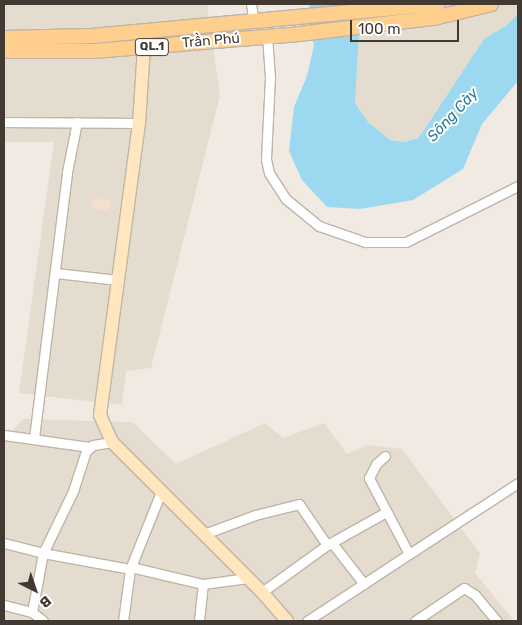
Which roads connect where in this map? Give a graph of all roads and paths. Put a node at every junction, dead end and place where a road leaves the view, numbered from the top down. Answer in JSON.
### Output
{"nodes":[{"id":1,"x":251,"y":4,"type":"edge"},
{"id":2,"x":438,"y":4,"type":"edge"},
{"id":3,"x":491,"y":4,"type":"edge"},
{"id":4,"x":398,"y":6,"type":"edge"},
{"id":5,"x":254,"y":22,"type":"junction"},
{"id":6,"x":401,"y":22,"type":"junction"},
{"id":7,"x":145,"y":31,"type":"junction"},
{"id":8,"x":267,"y":36,"type":"junction"},
{"id":9,"x":4,"y":38,"type":"edge"},
{"id":10,"x":144,"y":47,"type":"junction"},
{"id":11,"x":4,"y":51,"type":"edge"},
{"id":12,"x":4,"y":122,"type":"edge"},
{"id":13,"x":77,"y":122,"type":"junction"},
{"id":14,"x":139,"y":123,"type":"junction"},
{"id":15,"x":518,"y":186,"type":"edge"},
{"id":16,"x":56,"y":273,"type":"junction"},
{"id":17,"x":118,"y":280,"type":"junction"},
{"id":18,"x":4,"y":435,"type":"edge"},
{"id":19,"x":34,"y":438,"type":"junction"},
{"id":20,"x":112,"y":442,"type":"junction"},
{"id":21,"x":89,"y":447,"type":"junction"},
{"id":22,"x":385,"y":456,"type":"dead end"},
{"id":23,"x":518,"y":483,"type":"edge"},
{"id":24,"x":161,"y":492,"type":"junction"},
{"id":25,"x":386,"y":512,"type":"junction"},
{"id":26,"x":204,"y":534,"type":"junction"},
{"id":27,"x":4,"y":543,"type":"edge"},
{"id":28,"x":329,"y":544,"type":"junction"},
{"id":29,"x":43,"y":553,"type":"junction"},
{"id":30,"x":409,"y":554,"type":"junction"},
{"id":31,"x":131,"y":568,"type":"junction"},
{"id":32,"x":248,"y":578,"type":"junction"},
{"id":33,"x":203,"y":584,"type":"junction"},
{"id":34,"x":364,"y":584,"type":"junction"},
{"id":35,"x":262,"y":592,"type":"junction"},
{"id":36,"x":4,"y":605,"type":"edge"},
{"id":37,"x":32,"y":612,"type":"junction"},
{"id":38,"x":43,"y":621,"type":"edge"},
{"id":39,"x":123,"y":621,"type":"edge"},
{"id":40,"x":199,"y":621,"type":"edge"},
{"id":41,"x":287,"y":621,"type":"edge"},
{"id":42,"x":307,"y":621,"type":"edge"},
{"id":43,"x":415,"y":621,"type":"edge"},
{"id":44,"x":497,"y":621,"type":"edge"}],
"edges":[{"from":1,"to":5,"type":"street"},
{"from":2,"to":4,"type":"main road","number":"QL.1"},
{"from":3,"to":6,"type":"main road","number":"QL.1"},
{"from":4,"to":5,"type":"main road","name":"Trần Phú","number":"QL.1"},
{"from":4,"to":6,"type":"street"},
{"from":5,"to":7,"type":"main road","name":"Trần Phú","number":"QL.1"},
{"from":6,"to":8,"type":"main road","name":"Trần Phú","number":"QL.1"},
{"from":7,"to":9,"type":"main road","name":"Trần Phú","number":"QL.1"},
{"from":7,"to":10,"type":"street"},
{"from":8,"to":10,"type":"main road","name":"Trần Phú","number":"QL.1"},
{"from":8,"to":15,"type":"street"},
{"from":10,"to":11,"type":"main road","name":"Trần Phú","number":"QL.1"},
{"from":10,"to":14,"type":"street"},
{"from":12,"to":13,"type":"street"},
{"from":13,"to":14,"type":"street"},
{"from":13,"to":16,"type":"street"},
{"from":14,"to":17,"type":"street"},
{"from":16,"to":17,"type":"street"},
{"from":16,"to":19,"type":"street"},
{"from":17,"to":20,"type":"street"},
{"from":18,"to":19,"type":"street"},
{"from":19,"to":21,"type":"street"},
{"from":20,"to":21,"type":"street"},
{"from":20,"to":24,"type":"street"},
{"from":21,"to":29,"type":"street"},
{"from":22,"to":25,"type":"street"},
{"from":23,"to":30,"type":"street"},
{"from":24,"to":26,"type":"street"},
{"from":24,"to":31,"type":"street"},
{"from":25,"to":28,"type":"street"},
{"from":25,"to":30,"type":"street"},
{"from":26,"to":28,"type":"street"},
{"from":26,"to":32,"type":"street"},
{"from":27,"to":29,"type":"street"},
{"from":28,"to":34,"type":"street"},
{"from":28,"to":35,"type":"street"},
{"from":29,"to":31,"type":"street"},
{"from":29,"to":37,"type":"street"},
{"from":30,"to":34,"type":"street"},
{"from":31,"to":33,"type":"street"},
{"from":31,"to":39,"type":"street"},
{"from":32,"to":33,"type":"street"},
{"from":32,"to":35,"type":"street"},
{"from":33,"to":40,"type":"street"},
{"from":34,"to":42,"type":"street"},
{"from":35,"to":41,"type":"street"},
{"from":36,"to":37,"type":"street"},
{"from":37,"to":38,"type":"street"},
{"from":43,"to":44,"type":"street"}]}
